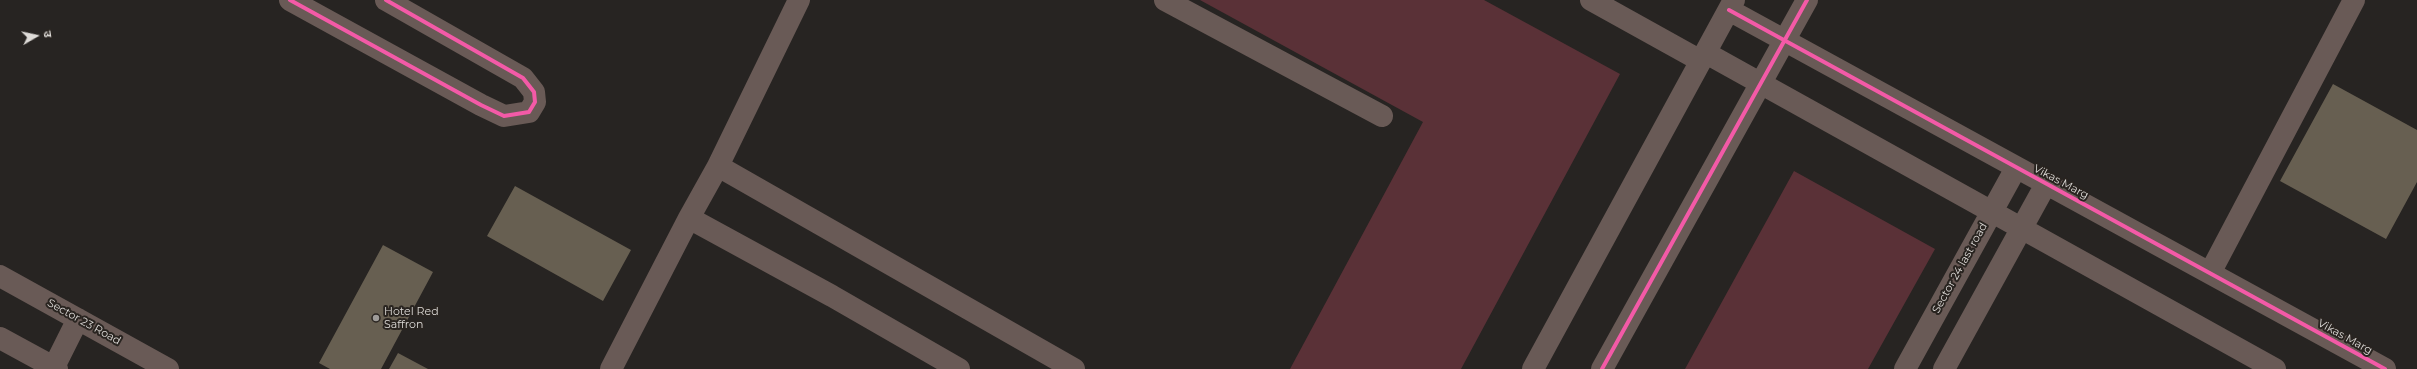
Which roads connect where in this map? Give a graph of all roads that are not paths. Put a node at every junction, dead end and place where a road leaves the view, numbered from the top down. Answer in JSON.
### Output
{"nodes":[{"id":1,"x":290,"y":0,"type":"edge"},
{"id":2,"x":386,"y":0,"type":"edge"},
{"id":3,"x":799,"y":0,"type":"edge"},
{"id":4,"x":1165,"y":0,"type":"edge"},
{"id":5,"x":1591,"y":0,"type":"edge"},
{"id":6,"x":1806,"y":0,"type":"edge"},
{"id":7,"x":2354,"y":0,"type":"edge"},
{"id":8,"x":1731,"y":5,"type":"edge"},
{"id":9,"x":1784,"y":40,"type":"junction"},
{"id":10,"x":1703,"y":57,"type":"junction"},
{"id":11,"x":1760,"y":81,"type":"junction"},
{"id":12,"x":1382,"y":116,"type":"dead end"},
{"id":13,"x":718,"y":166,"type":"junction"},
{"id":14,"x":2016,"y":168,"type":"junction"},
{"id":15,"x":2046,"y":184,"type":"junction"},
{"id":16,"x":1992,"y":210,"type":"junction"},
{"id":17,"x":689,"y":218,"type":"junction"},
{"id":18,"x":2021,"y":227,"type":"junction"},
{"id":19,"x":2210,"y":273,"type":"junction"},
{"id":20,"x":0,"y":276,"type":"edge"},
{"id":21,"x":78,"y":319,"type":"junction"},
{"id":22,"x":0,"y":338,"type":"edge"},
{"id":23,"x":55,"y":369,"type":"edge"},
{"id":24,"x":168,"y":369,"type":"edge"},
{"id":25,"x":611,"y":369,"type":"edge"},
{"id":26,"x":959,"y":369,"type":"edge"},
{"id":27,"x":1074,"y":369,"type":"edge"},
{"id":28,"x":1534,"y":369,"type":"edge"},
{"id":29,"x":1602,"y":369,"type":"edge"},
{"id":30,"x":1905,"y":369,"type":"edge"},
{"id":31,"x":1944,"y":369,"type":"edge"},
{"id":32,"x":2275,"y":369,"type":"edge"},
{"id":33,"x":2385,"y":369,"type":"edge"}],
"edges":[{"from":1,"to":2,"type":"street"},
{"from":3,"to":13,"type":"street"},
{"from":4,"to":12,"type":"street"},
{"from":5,"to":10,"type":"street"},
{"from":6,"to":9,"type":"street"},
{"from":7,"to":19,"type":"street"},
{"from":8,"to":9,"type":"street","name":"Vikas Marg"},
{"from":8,"to":10,"type":"street"},
{"from":9,"to":11,"type":"street"},
{"from":9,"to":14,"type":"street","name":"Vikas Marg"},
{"from":10,"to":11,"type":"street"},
{"from":10,"to":28,"type":"street"},
{"from":11,"to":16,"type":"street"},
{"from":11,"to":29,"type":"street"},
{"from":13,"to":17,"type":"street"},
{"from":13,"to":27,"type":"street"},
{"from":14,"to":15,"type":"street","name":"Vikas Marg"},
{"from":14,"to":16,"type":"street","name":"Sector 24 last road"},
{"from":15,"to":18,"type":"street"},
{"from":15,"to":19,"type":"street","name":"Vikas Marg"},
{"from":16,"to":18,"type":"street"},
{"from":16,"to":30,"type":"street","name":"Sector 24 last road"},
{"from":17,"to":25,"type":"street"},
{"from":17,"to":26,"type":"street"},
{"from":18,"to":31,"type":"street"},
{"from":18,"to":32,"type":"street"},
{"from":19,"to":33,"type":"street","name":"Vikas Marg"},
{"from":20,"to":21,"type":"street","name":"Sector 23 Road"},
{"from":21,"to":23,"type":"street"},
{"from":21,"to":24,"type":"street","name":"Sector 23 Road"},
{"from":22,"to":23,"type":"street"}]}
